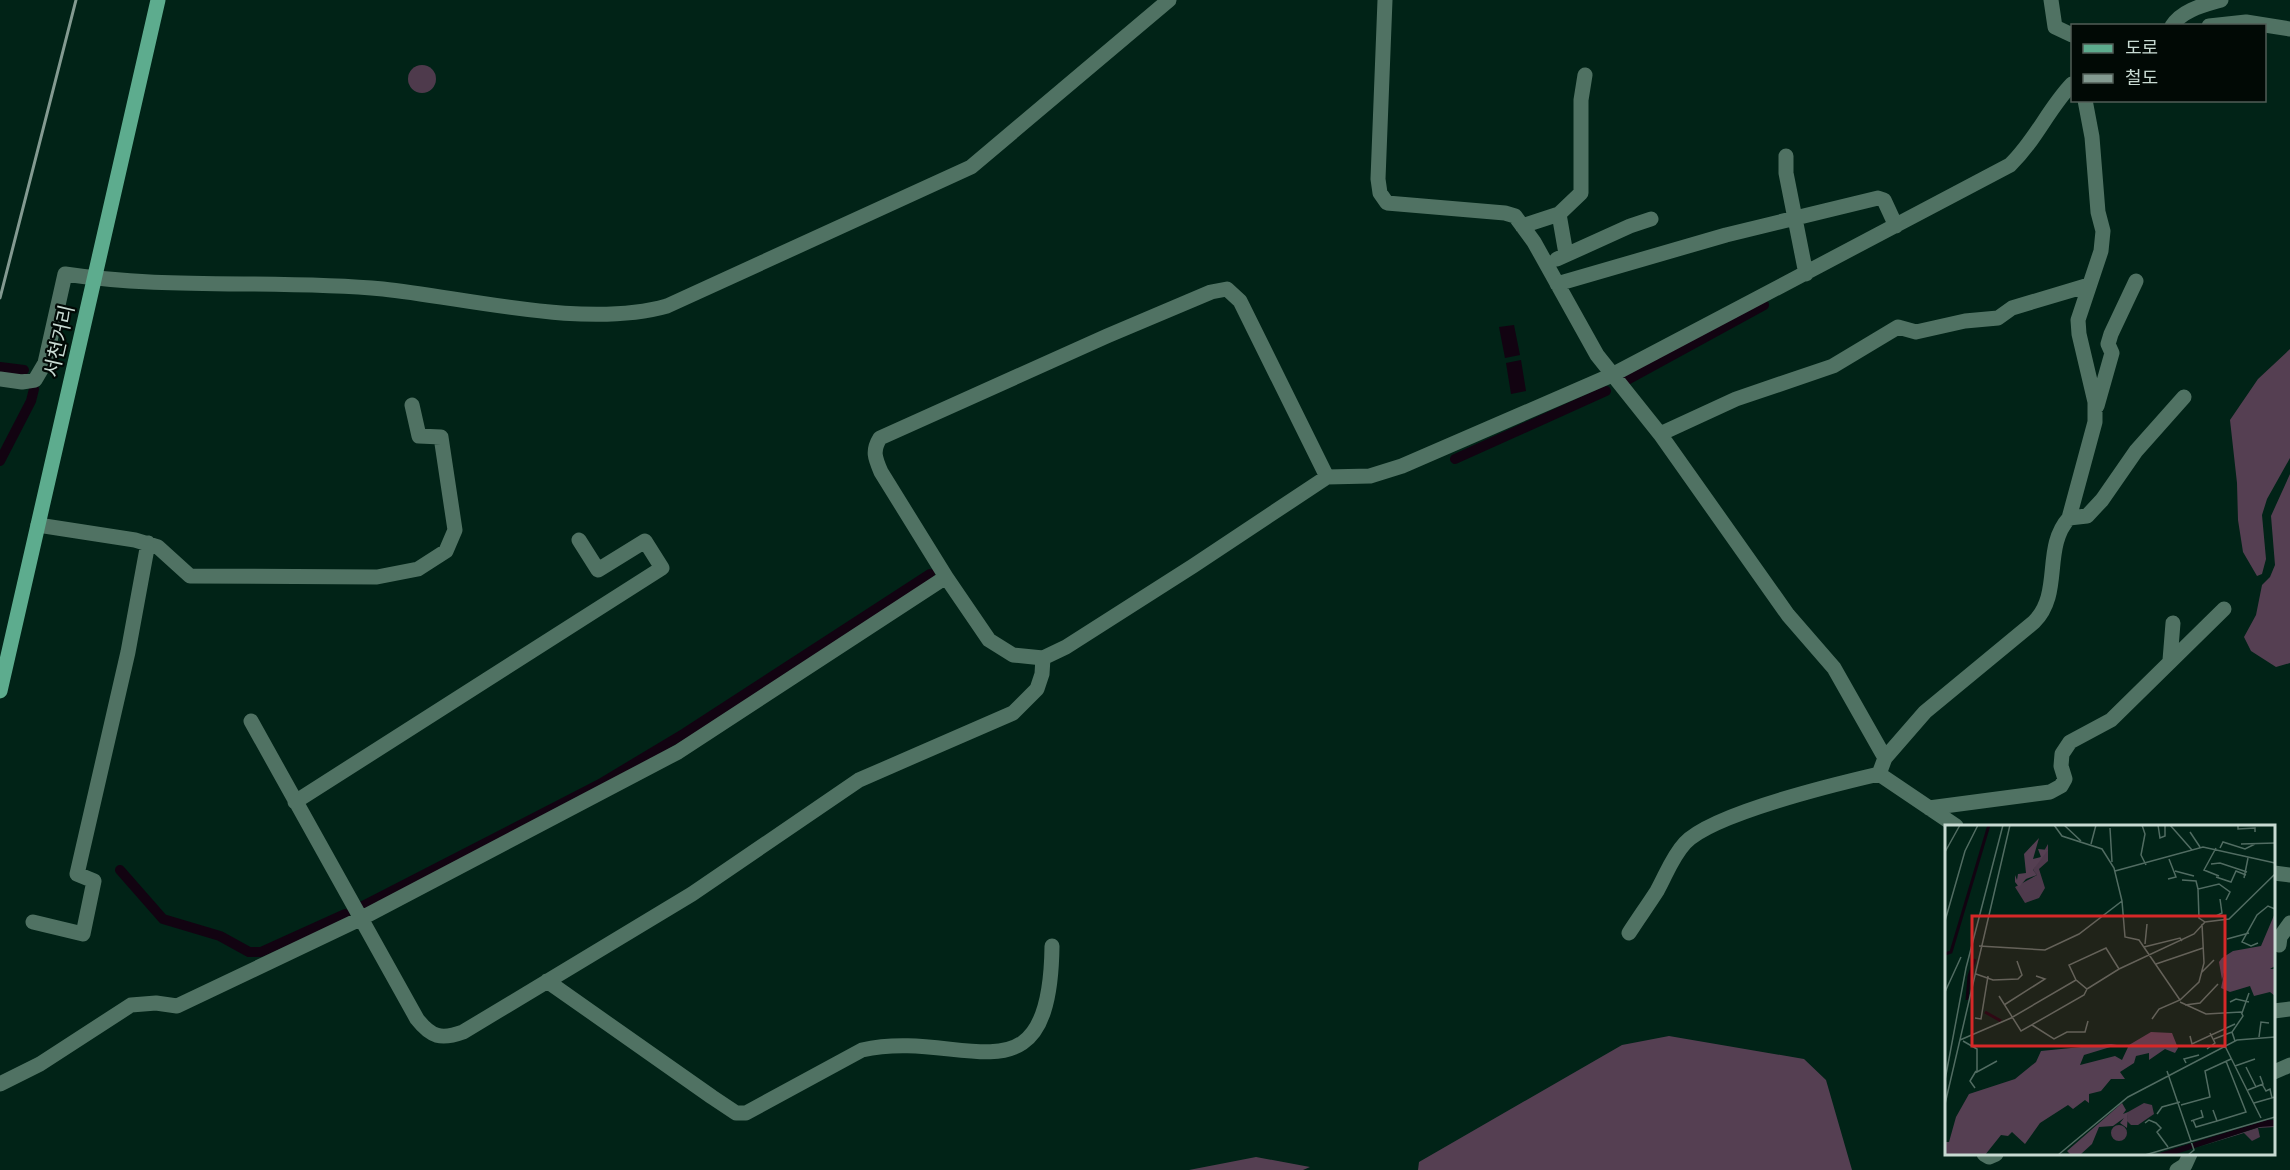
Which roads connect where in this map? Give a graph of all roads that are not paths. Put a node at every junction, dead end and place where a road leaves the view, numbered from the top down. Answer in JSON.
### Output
{"nodes":[{"id":1,"x":158,"y":0,"type":"edge"},
{"id":2,"x":1169,"y":0,"type":"edge"},
{"id":3,"x":1385,"y":0,"type":"edge"},
{"id":4,"x":2052,"y":0,"type":"edge"},
{"id":5,"x":2221,"y":0,"type":"edge"},
{"id":6,"x":2173,"y":24,"type":"edge"},
{"id":7,"x":2228,"y":24,"type":"edge"},
{"id":8,"x":2259,"y":24,"type":"edge"},
{"id":9,"x":2266,"y":25,"type":"edge"},
{"id":10,"x":2290,"y":29,"type":"edge"},
{"id":11,"x":2071,"y":34,"type":"edge"},
{"id":12,"x":1585,"y":75,"type":"dead end"},
{"id":13,"x":2071,"y":86,"type":"edge"},
{"id":14,"x":2085,"y":102,"type":"edge"},
{"id":15,"x":1786,"y":156,"type":"dead end"},
{"id":16,"x":1559,"y":214,"type":"junction"},
{"id":17,"x":1795,"y":218,"type":"junction"},
{"id":18,"x":1652,"y":219,"type":"dead end"},
{"id":19,"x":1522,"y":226,"type":"junction"},
{"id":20,"x":1896,"y":226,"type":"junction"},
{"id":21,"x":1566,"y":254,"type":"junction"},
{"id":22,"x":1546,"y":264,"type":"junction"},
{"id":23,"x":1806,"y":274,"type":"junction"},
{"id":24,"x":94,"y":279,"type":"junction"},
{"id":25,"x":2136,"y":281,"type":"dead end"},
{"id":26,"x":1557,"y":284,"type":"junction"},
{"id":27,"x":2088,"y":285,"type":"junction"},
{"id":28,"x":1612,"y":375,"type":"junction"},
{"id":29,"x":0,"y":379,"type":"edge"},
{"id":30,"x":2184,"y":397,"type":"dead end"},
{"id":31,"x":412,"y":405,"type":"dead end"},
{"id":32,"x":2095,"y":412,"type":"junction"},
{"id":33,"x":1660,"y":434,"type":"junction"},
{"id":34,"x":1327,"y":477,"type":"junction"},
{"id":35,"x":2069,"y":518,"type":"junction"},
{"id":36,"x":38,"y":525,"type":"junction"},
{"id":37,"x":579,"y":540,"type":"dead end"},
{"id":38,"x":148,"y":543,"type":"junction"},
{"id":39,"x":946,"y":577,"type":"junction"},
{"id":40,"x":2224,"y":609,"type":"dead end"},
{"id":41,"x":2172,"y":623,"type":"dead end"},
{"id":42,"x":1043,"y":658,"type":"junction"},
{"id":43,"x":2170,"y":660,"type":"junction"},
{"id":44,"x":0,"y":691,"type":"edge"},
{"id":45,"x":251,"y":721,"type":"dead end"},
{"id":46,"x":1885,"y":758,"type":"junction"},
{"id":47,"x":1879,"y":774,"type":"junction"},
{"id":48,"x":295,"y":802,"type":"junction"},
{"id":49,"x":1929,"y":808,"type":"junction"},
{"id":50,"x":1954,"y":825,"type":"edge"},
{"id":51,"x":2275,"y":873,"type":"edge"},
{"id":52,"x":2290,"y":875,"type":"edge"},
{"id":53,"x":360,"y":919,"type":"junction"},
{"id":54,"x":33,"y":922,"type":"dead end"},
{"id":55,"x":2290,"y":923,"type":"edge"},
{"id":56,"x":1629,"y":933,"type":"dead end"},
{"id":57,"x":2279,"y":945,"type":"dead end"},
{"id":58,"x":1052,"y":946,"type":"dead end"},
{"id":59,"x":547,"y":981,"type":"junction"},
{"id":60,"x":2290,"y":1009,"type":"edge"},
{"id":61,"x":2275,"y":1011,"type":"edge"},
{"id":62,"x":2290,"y":1065,"type":"edge"},
{"id":63,"x":2275,"y":1072,"type":"edge"},
{"id":64,"x":0,"y":1084,"type":"edge"},
{"id":65,"x":2190,"y":1155,"type":"edge"},
{"id":66,"x":2177,"y":1170,"type":"edge"}],
"edges":[{"from":1,"to":24,"type":"main road","name":"서천거리"},
{"from":2,"to":24,"type":"street"},
{"from":3,"to":19,"type":"street"},
{"from":4,"to":11,"type":"street"},
{"from":5,"to":6,"type":"street"},
{"from":7,"to":8,"type":"street"},
{"from":9,"to":10,"type":"street"},
{"from":12,"to":16,"type":"street"},
{"from":13,"to":20,"type":"street"},
{"from":14,"to":27,"type":"street"},
{"from":15,"to":17,"type":"street"},
{"from":16,"to":19,"type":"street"},
{"from":16,"to":21,"type":"street"},
{"from":17,"to":20,"type":"street"},
{"from":17,"to":23,"type":"street"},
{"from":17,"to":26,"type":"street"},
{"from":18,"to":21,"type":"street"},
{"from":19,"to":22,"type":"street"},
{"from":20,"to":23,"type":"street"},
{"from":21,"to":22,"type":"street"},
{"from":22,"to":26,"type":"street"},
{"from":23,"to":28,"type":"street"},
{"from":24,"to":29,"type":"street"},
{"from":24,"to":36,"type":"main road","name":"서천거리"},
{"from":25,"to":32,"type":"street"},
{"from":26,"to":28,"type":"street"},
{"from":27,"to":32,"type":"street"},
{"from":27,"to":33,"type":"street"},
{"from":28,"to":33,"type":"street"},
{"from":28,"to":34,"type":"street"},
{"from":30,"to":35,"type":"street"},
{"from":31,"to":38,"type":"street"},
{"from":32,"to":35,"type":"street"},
{"from":33,"to":46,"type":"street"},
{"from":34,"to":39,"type":"street"},
{"from":34,"to":42,"type":"street"},
{"from":35,"to":46,"type":"street"},
{"from":36,"to":38,"type":"street"},
{"from":36,"to":44,"type":"main road","name":"서천거리"},
{"from":37,"to":48,"type":"street"},
{"from":38,"to":54,"type":"street"},
{"from":39,"to":42,"type":"street"},
{"from":39,"to":53,"type":"street"},
{"from":40,"to":43,"type":"street"},
{"from":41,"to":43,"type":"street"},
{"from":42,"to":59,"type":"street"},
{"from":43,"to":49,"type":"street"},
{"from":45,"to":48,"type":"street"},
{"from":46,"to":47,"type":"street"},
{"from":47,"to":49,"type":"street"},
{"from":47,"to":56,"type":"street"},
{"from":48,"to":53,"type":"street"},
{"from":49,"to":50,"type":"street"},
{"from":51,"to":52,"type":"street"},
{"from":53,"to":59,"type":"street"},
{"from":53,"to":64,"type":"street"},
{"from":55,"to":57,"type":"street"},
{"from":58,"to":59,"type":"street"},
{"from":60,"to":61,"type":"street"},
{"from":62,"to":63,"type":"street"},
{"from":65,"to":66,"type":"street"}]}
